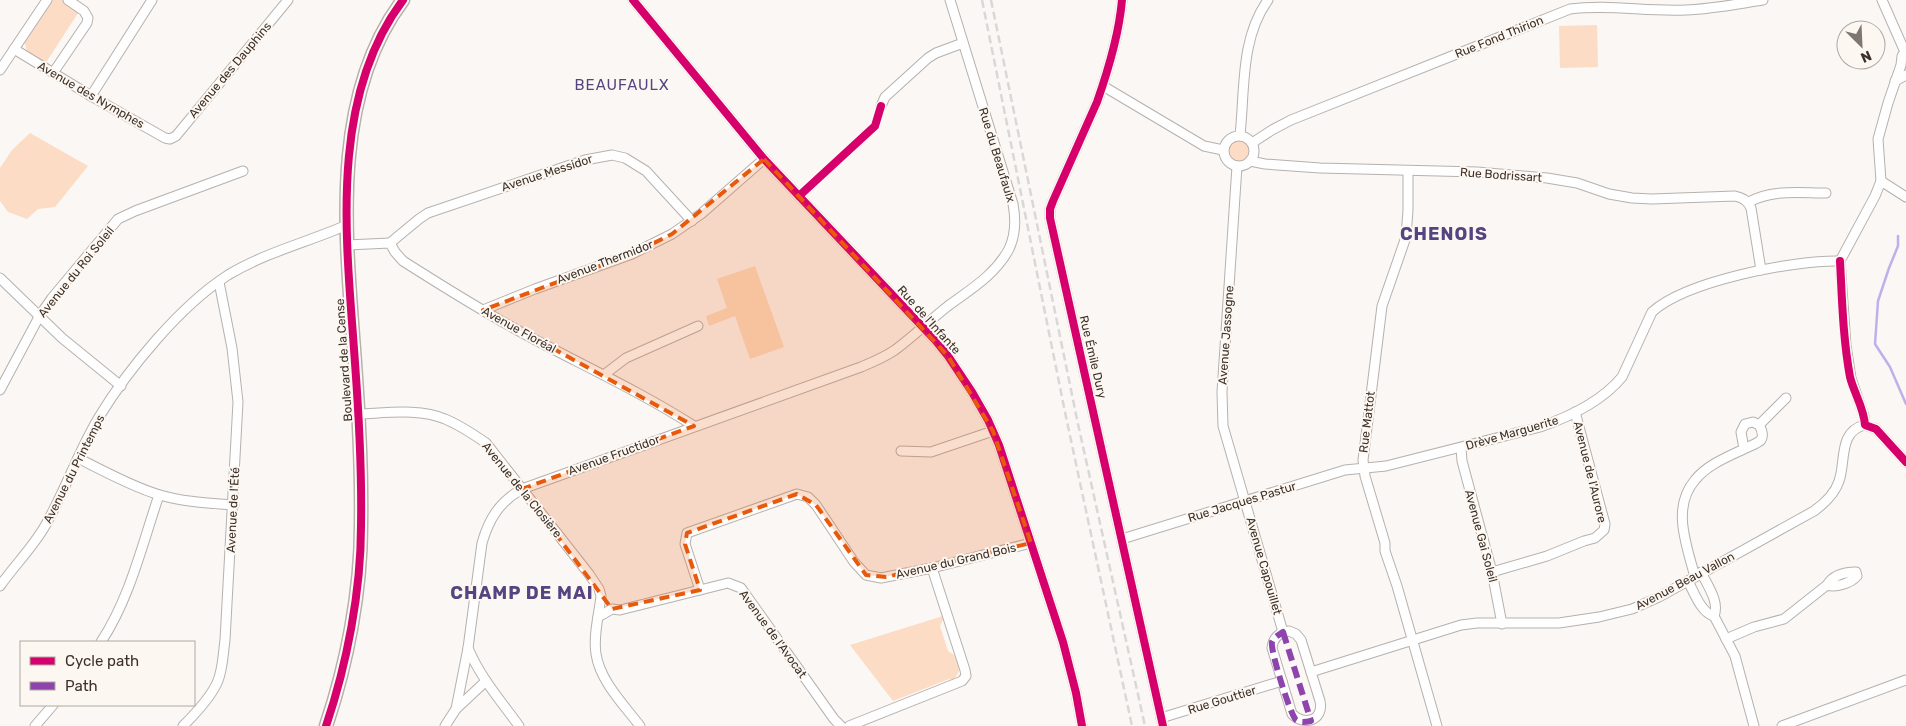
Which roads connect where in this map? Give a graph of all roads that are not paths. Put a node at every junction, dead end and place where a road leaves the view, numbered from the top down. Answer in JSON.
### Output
{"nodes":[{"id":1,"x":47,"y":0,"type":"edge"},
{"id":2,"x":68,"y":0,"type":"edge"},
{"id":3,"x":152,"y":0,"type":"edge"},
{"id":4,"x":288,"y":0,"type":"edge"},
{"id":5,"x":402,"y":0,"type":"edge"},
{"id":6,"x":633,"y":0,"type":"edge"},
{"id":7,"x":1122,"y":0,"type":"edge"},
{"id":8,"x":1268,"y":0,"type":"edge"},
{"id":9,"x":1763,"y":0,"type":"edge"},
{"id":10,"x":1882,"y":0,"type":"edge"},
{"id":11,"x":952,"y":2,"type":"edge"},
{"id":12,"x":963,"y":43,"type":"junction"},
{"id":13,"x":14,"y":49,"type":"junction"},
{"id":14,"x":1906,"y":52,"type":"edge"},
{"id":15,"x":0,"y":70,"type":"edge"},
{"id":16,"x":1904,"y":71,"type":"edge"},
{"id":17,"x":53,"y":73,"type":"junction"},
{"id":18,"x":1103,"y":86,"type":"junction"},
{"id":19,"x":91,"y":96,"type":"junction"},
{"id":20,"x":881,"y":106,"type":"dead end"},
{"id":21,"x":1240,"y":135,"type":"junction"},
{"id":22,"x":170,"y":139,"type":"joint"},
{"id":23,"x":1252,"y":143,"type":"junction"},
{"id":24,"x":1223,"y":150,"type":"junction"},
{"id":25,"x":764,"y":159,"type":"junction"},
{"id":26,"x":1250,"y":161,"type":"junction"},
{"id":27,"x":1238,"y":166,"type":"junction"},
{"id":28,"x":242,"y":171,"type":"dead end"},
{"id":29,"x":1408,"y":172,"type":"junction"},
{"id":30,"x":1881,"y":181,"type":"junction"},
{"id":31,"x":1826,"y":193,"type":"dead end"},
{"id":32,"x":1906,"y":197,"type":"edge"},
{"id":33,"x":1748,"y":202,"type":"junction"},
{"id":34,"x":692,"y":221,"type":"junction"},
{"id":35,"x":347,"y":225,"type":"junction"},
{"id":36,"x":390,"y":243,"type":"junction"},
{"id":37,"x":347,"y":244,"type":"junction"},
{"id":38,"x":1840,"y":260,"type":"junction"},
{"id":39,"x":1762,"y":270,"type":"junction"},
{"id":40,"x":0,"y":278,"type":"edge"},
{"id":41,"x":219,"y":282,"type":"junction"},
{"id":42,"x":483,"y":310,"type":"junction"},
{"id":43,"x":40,"y":315,"type":"junction"},
{"id":44,"x":698,"y":326,"type":"dead end"},
{"id":45,"x":923,"y":327,"type":"junction"},
{"id":46,"x":605,"y":374,"type":"junction"},
{"id":47,"x":121,"y":386,"type":"junction"},
{"id":48,"x":0,"y":390,"type":"edge"},
{"id":49,"x":1786,"y":398,"type":"dead end"},
{"id":50,"x":1575,"y":412,"type":"junction"},
{"id":51,"x":359,"y":414,"type":"junction"},
{"id":52,"x":1865,"y":424,"type":"junction"},
{"id":53,"x":1759,"y":425,"type":"junction"},
{"id":54,"x":694,"y":426,"type":"junction"},
{"id":55,"x":993,"y":430,"type":"junction"},
{"id":56,"x":1461,"y":448,"type":"junction"},
{"id":57,"x":1744,"y":449,"type":"junction"},
{"id":58,"x":901,"y":451,"type":"dead end"},
{"id":59,"x":78,"y":458,"type":"junction"},
{"id":60,"x":1906,"y":462,"type":"edge"},
{"id":61,"x":1363,"y":468,"type":"junction"},
{"id":62,"x":522,"y":489,"type":"junction"},
{"id":63,"x":159,"y":495,"type":"junction"},
{"id":64,"x":1245,"y":501,"type":"junction"},
{"id":65,"x":234,"y":505,"type":"junction"},
{"id":66,"x":1122,"y":539,"type":"junction"},
{"id":67,"x":1031,"y":543,"type":"junction"},
{"id":68,"x":932,"y":568,"type":"junction"},
{"id":69,"x":1492,"y":572,"type":"junction"},
{"id":70,"x":1695,"y":577,"type":"junction"},
{"id":71,"x":1827,"y":585,"type":"dead end"},
{"id":72,"x":0,"y":586,"type":"edge"},
{"id":73,"x":700,"y":590,"type":"junction"},
{"id":74,"x":601,"y":596,"type":"junction"},
{"id":75,"x":612,"y":609,"type":"junction"},
{"id":76,"x":1714,"y":616,"type":"junction"},
{"id":77,"x":598,"y":617,"type":"junction"},
{"id":78,"x":1502,"y":624,"type":"junction"},
{"id":79,"x":1283,"y":632,"type":"junction"},
{"id":80,"x":1726,"y":639,"type":"junction"},
{"id":81,"x":1413,"y":640,"type":"junction"},
{"id":82,"x":102,"y":641,"type":"edge"},
{"id":83,"x":468,"y":648,"type":"junction"},
{"id":84,"x":1311,"y":672,"type":"junction"},
{"id":85,"x":1906,"y":680,"type":"edge"},
{"id":86,"x":486,"y":681,"type":"junction"},
{"id":87,"x":1282,"y":681,"type":"junction"},
{"id":88,"x":52,"y":706,"type":"edge"},
{"id":89,"x":456,"y":709,"type":"junction"},
{"id":90,"x":1162,"y":722,"type":"edge"},
{"id":91,"x":1312,"y":724,"type":"edge"},
{"id":92,"x":35,"y":726,"type":"edge"},
{"id":93,"x":183,"y":726,"type":"edge"},
{"id":94,"x":326,"y":726,"type":"edge"},
{"id":95,"x":445,"y":726,"type":"edge"},
{"id":96,"x":519,"y":726,"type":"edge"},
{"id":97,"x":640,"y":726,"type":"edge"},
{"id":98,"x":841,"y":726,"type":"edge"},
{"id":99,"x":849,"y":726,"type":"edge"},
{"id":100,"x":1082,"y":726,"type":"edge"},
{"id":101,"x":1438,"y":726,"type":"edge"},
{"id":102,"x":1754,"y":726,"type":"edge"},
{"id":103,"x":1782,"y":726,"type":"edge"}],
"edges":[{"from":1,"to":13,"type":"street"},
{"from":2,"to":17,"type":"street"},
{"from":3,"to":19,"type":"street"},
{"from":4,"to":22,"type":"street","name":"Avenue des Dauphins"},
{"from":5,"to":35,"type":"main road","name":"Boulevard de la Cense"},
{"from":6,"to":25,"type":"street","name":"Rue de l'Infante"},
{"from":7,"to":18,"type":"street","name":"Rue Émile Dury"},
{"from":8,"to":21,"type":"street"},
{"from":9,"to":23,"type":"street","name":"Rue Fond Thirion"},
{"from":10,"to":14,"type":"street"},
{"from":11,"to":12,"type":"street","name":"Rue du Beaufaulx"},
{"from":12,"to":20,"type":"street"},
{"from":12,"to":45,"type":"street","name":"Rue du Beaufaulx"},
{"from":13,"to":15,"type":"street"},
{"from":13,"to":17,"type":"street","name":"Avenue des Nymphes"},
{"from":14,"to":16,"type":"street"},
{"from":16,"to":30,"type":"street"},
{"from":17,"to":19,"type":"street","name":"Avenue des Nymphes"},
{"from":18,"to":24,"type":"street"},
{"from":18,"to":66,"type":"street","name":"Rue Émile Dury"},
{"from":19,"to":22,"type":"street","name":"Avenue des Nymphes"},
{"from":21,"to":23,"type":"street"},
{"from":21,"to":24,"type":"street"},
{"from":23,"to":26,"type":"street"},
{"from":24,"to":27,"type":"street"},
{"from":25,"to":34,"type":"street","name":"Avenue Thermidor"},
{"from":25,"to":45,"type":"street","name":"Rue de l'Infante"},
{"from":26,"to":27,"type":"street"},
{"from":26,"to":29,"type":"street","name":"Rue Bodrissart"},
{"from":27,"to":64,"type":"street","name":"Avenue Jassogne"},
{"from":28,"to":43,"type":"street","name":"Avenue du Roi Soleil"},
{"from":29,"to":33,"type":"street","name":"Rue Bodrissart"},
{"from":29,"to":61,"type":"street","name":"Rue Mattot"},
{"from":30,"to":32,"type":"street"},
{"from":30,"to":38,"type":"street"},
{"from":31,"to":33,"type":"street"},
{"from":33,"to":39,"type":"street"},
{"from":34,"to":36,"type":"street","name":"Avenue Messidor"},
{"from":34,"to":42,"type":"street","name":"Avenue Thermidor"},
{"from":35,"to":37,"type":"main road","name":"Boulevard de la Cense"},
{"from":35,"to":41,"type":"street","name":"Avenue du Printemps"},
{"from":36,"to":37,"type":"street"},
{"from":36,"to":42,"type":"street","name":"Avenue Floréal"},
{"from":37,"to":51,"type":"main road","name":"Boulevard de la Cense"},
{"from":38,"to":39,"type":"street","name":"Drève Marguerite"},
{"from":38,"to":52,"type":"street"},
{"from":39,"to":50,"type":"street","name":"Drève Marguerite"},
{"from":40,"to":43,"type":"street"},
{"from":41,"to":47,"type":"street","name":"Avenue du Printemps"},
{"from":41,"to":65,"type":"street","name":"Avenue de l'Été"},
{"from":42,"to":46,"type":"street","name":"Avenue Floréal"},
{"from":43,"to":47,"type":"street"},
{"from":43,"to":48,"type":"street","name":"Avenue du Roi Soleil"},
{"from":44,"to":46,"type":"street"},
{"from":45,"to":54,"type":"street","name":"Avenue Fructidor"},
{"from":45,"to":55,"type":"street","name":"Rue de l'Infante"},
{"from":46,"to":54,"type":"street","name":"Avenue Floréal"},
{"from":47,"to":59,"type":"street","name":"Avenue du Printemps"},
{"from":49,"to":53,"type":"street"},
{"from":50,"to":56,"type":"street","name":"Drève Marguerite"},
{"from":50,"to":69,"type":"street","name":"Avenue de l'Aurore"},
{"from":51,"to":62,"type":"street","name":"Avenue de la Closière"},
{"from":51,"to":94,"type":"main road","name":"Boulevard de la Cense"},
{"from":52,"to":60,"type":"street"},
{"from":52,"to":70,"type":"street","name":"Avenue Beau Vallon"},
{"from":53,"to":57,"type":"street"},
{"from":53,"to":57,"type":"street"},
{"from":54,"to":62,"type":"street","name":"Avenue Fructidor"},
{"from":55,"to":58,"type":"street"},
{"from":55,"to":67,"type":"street","name":"Rue de l'Infante"},
{"from":56,"to":61,"type":"street","name":"Drève Marguerite"},
{"from":56,"to":69,"type":"street","name":"Avenue Gai Soleil"},
{"from":57,"to":70,"type":"street"},
{"from":59,"to":63,"type":"street"},
{"from":59,"to":72,"type":"street","name":"Avenue du Printemps"},
{"from":61,"to":64,"type":"street","name":"Rue Jacques Pastur"},
{"from":61,"to":81,"type":"street","name":"Rue Mattot"},
{"from":62,"to":74,"type":"street","name":"Avenue de la Closière"},
{"from":62,"to":83,"type":"street","name":"Avenue Fructidor"},
{"from":63,"to":65,"type":"street"},
{"from":63,"to":82,"type":"street"},
{"from":64,"to":66,"type":"street","name":"Rue Jacques Pastur"},
{"from":64,"to":79,"type":"street","name":"Avenue Capouillet"},
{"from":65,"to":93,"type":"street","name":"Avenue de l'Été"},
{"from":66,"to":90,"type":"street","name":"Rue Émile Dury"},
{"from":67,"to":68,"type":"street","name":"Avenue du Grand Bois"},
{"from":67,"to":100,"type":"street","name":"Rue de l'Infante"},
{"from":68,"to":73,"type":"street","name":"Avenue du Grand Bois"},
{"from":68,"to":99,"type":"street"},
{"from":69,"to":78,"type":"street","name":"Avenue Gai Soleil"},
{"from":70,"to":76,"type":"street"},
{"from":70,"to":76,"type":"street"},
{"from":70,"to":78,"type":"street","name":"Avenue Beau Vallon"},
{"from":71,"to":80,"type":"street"},
{"from":73,"to":75,"type":"street","name":"Avenue de l'Avocat"},
{"from":73,"to":98,"type":"street","name":"Avenue de l'Avocat"},
{"from":74,"to":75,"type":"street","name":"Avenue de la Closière"},
{"from":74,"to":77,"type":"street"},
{"from":75,"to":77,"type":"street","name":"Avenue de l'Avocat"},
{"from":76,"to":80,"type":"street"},
{"from":77,"to":97,"type":"street"},
{"from":78,"to":81,"type":"street","name":"Avenue Beau Vallon"},
{"from":79,"to":84,"type":"street"},
{"from":79,"to":87,"type":"street"},
{"from":80,"to":102,"type":"street"},
{"from":81,"to":84,"type":"street"},
{"from":81,"to":101,"type":"street","name":"Rue Mattot"},
{"from":83,"to":86,"type":"street"},
{"from":83,"to":89,"type":"street","name":"Avenue Fructidor"},
{"from":84,"to":91,"type":"street"},
{"from":85,"to":103,"type":"street"},
{"from":86,"to":89,"type":"street","name":"Avenue Fructidor"},
{"from":86,"to":96,"type":"street"},
{"from":87,"to":90,"type":"street","name":"Rue Gouttier"},
{"from":87,"to":91,"type":"street"},
{"from":88,"to":92,"type":"street"},
{"from":89,"to":95,"type":"street","name":"Avenue Fructidor"}]}
